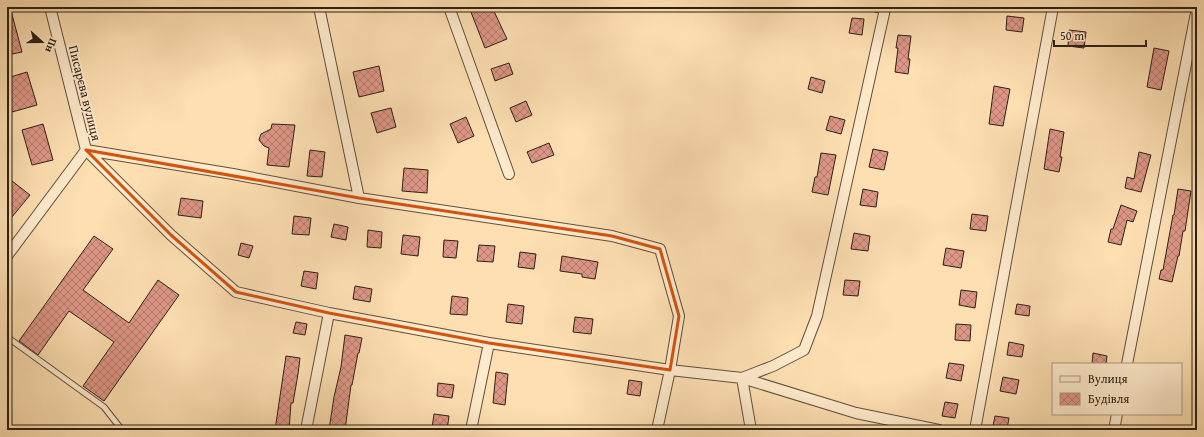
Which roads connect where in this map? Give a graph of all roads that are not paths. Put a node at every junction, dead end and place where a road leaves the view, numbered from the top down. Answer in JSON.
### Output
{"nodes":[{"id":1,"x":50,"y":7,"type":"edge"},
{"id":2,"x":319,"y":7,"type":"edge"},
{"id":3,"x":449,"y":7,"type":"edge"},
{"id":4,"x":877,"y":7,"type":"edge"},
{"id":5,"x":1053,"y":7,"type":"edge"},
{"id":6,"x":1194,"y":11,"type":"edge"},
{"id":7,"x":86,"y":150,"type":"junction"},
{"id":8,"x":509,"y":174,"type":"dead end"},
{"id":9,"x":359,"y":198,"type":"junction"},
{"id":10,"x":7,"y":256,"type":"edge"},
{"id":11,"x":329,"y":314,"type":"junction"},
{"id":12,"x":7,"y":337,"type":"edge"},
{"id":13,"x":489,"y":343,"type":"junction"},
{"id":14,"x":1127,"y":363,"type":"edge"},
{"id":15,"x":670,"y":370,"type":"junction"},
{"id":16,"x":742,"y":378,"type":"junction"},
{"id":17,"x":1117,"y":415,"type":"edge"},
{"id":18,"x":122,"y":430,"type":"edge"},
{"id":19,"x":306,"y":430,"type":"edge"},
{"id":20,"x":471,"y":430,"type":"edge"},
{"id":21,"x":657,"y":430,"type":"edge"},
{"id":22,"x":751,"y":430,"type":"edge"},
{"id":23,"x":939,"y":430,"type":"edge"},
{"id":24,"x":975,"y":430,"type":"edge"},
{"id":25,"x":1114,"y":430,"type":"edge"}],
"edges":[{"from":1,"to":7,"type":"street","name":"Писарєва вулиця"},
{"from":2,"to":9,"type":"street"},
{"from":3,"to":8,"type":"street"},
{"from":4,"to":16,"type":"street"},
{"from":5,"to":24,"type":"street"},
{"from":6,"to":14,"type":"street"},
{"from":7,"to":9,"type":"street"},
{"from":7,"to":10,"type":"street","name":"Писарєва вулиця"},
{"from":7,"to":11,"type":"street"},
{"from":9,"to":15,"type":"street"},
{"from":11,"to":13,"type":"street"},
{"from":11,"to":19,"type":"street"},
{"from":12,"to":18,"type":"lane"},
{"from":13,"to":15,"type":"street"},
{"from":13,"to":20,"type":"street"},
{"from":15,"to":16,"type":"street"},
{"from":15,"to":21,"type":"street"},
{"from":16,"to":22,"type":"street"},
{"from":16,"to":23,"type":"street"},
{"from":17,"to":25,"type":"street"}]}
